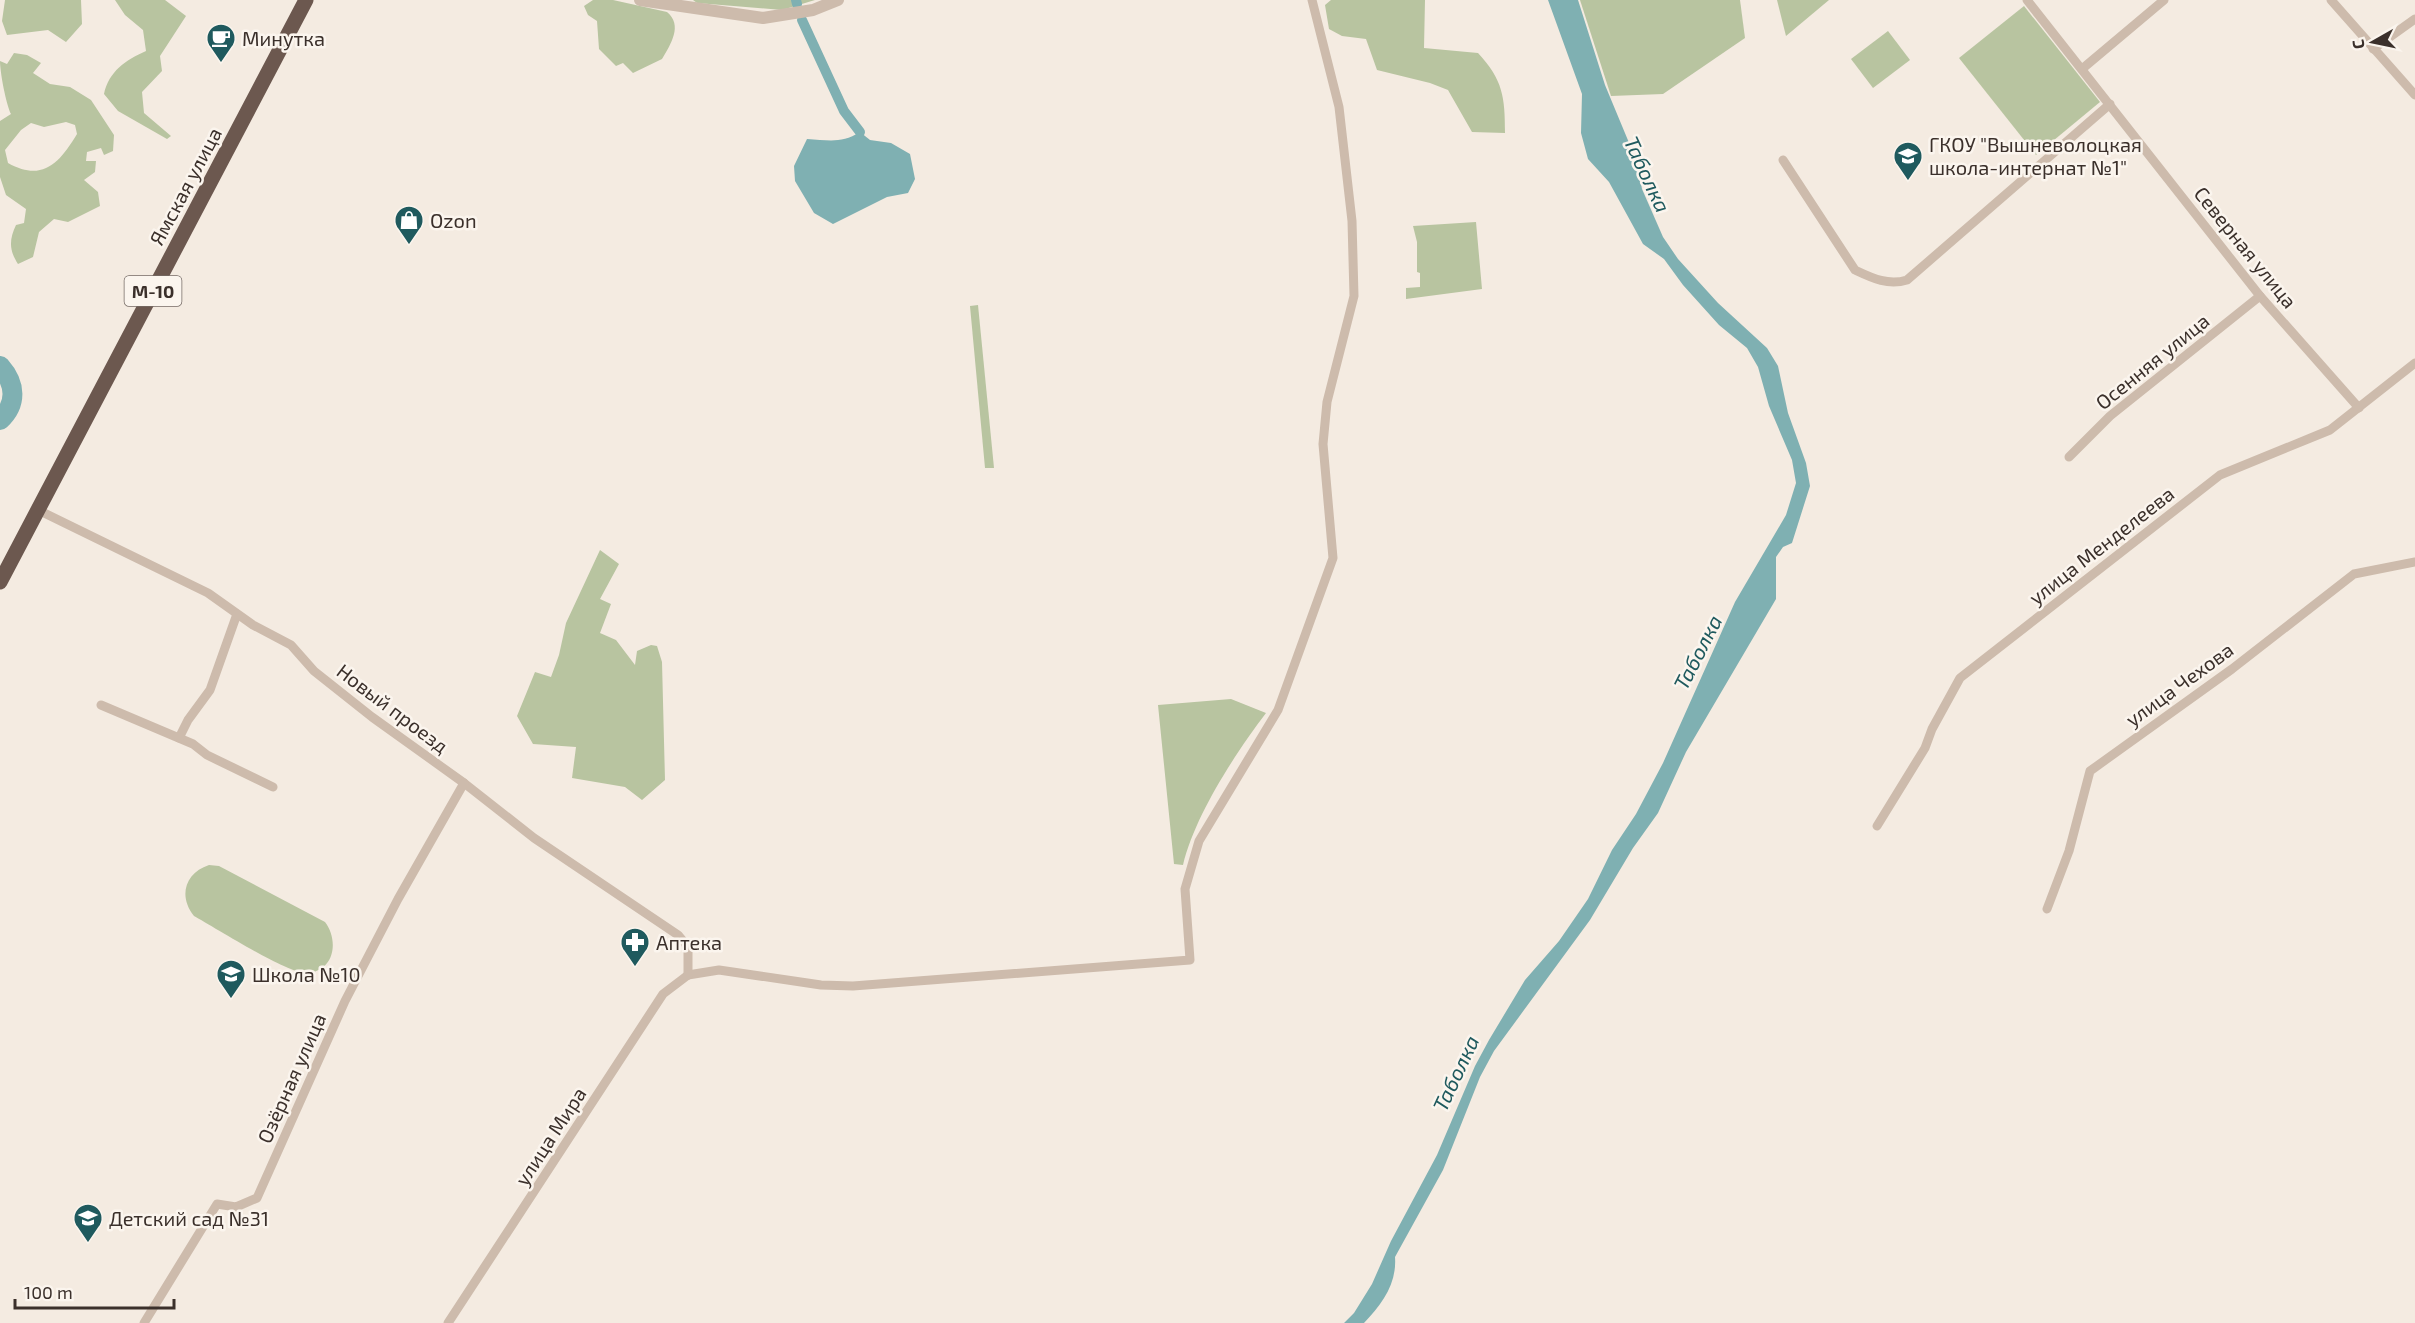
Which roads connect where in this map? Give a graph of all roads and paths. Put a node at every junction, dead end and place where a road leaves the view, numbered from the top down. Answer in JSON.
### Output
{"nodes":[{"id":1,"x":306,"y":0,"type":"edge"},
{"id":2,"x":640,"y":0,"type":"edge"},
{"id":3,"x":838,"y":0,"type":"edge"},
{"id":4,"x":1312,"y":0,"type":"edge"},
{"id":5,"x":2027,"y":0,"type":"edge"},
{"id":6,"x":2164,"y":0,"type":"edge"},
{"id":7,"x":2331,"y":0,"type":"edge"},
{"id":8,"x":2415,"y":20,"type":"edge"},
{"id":9,"x":2373,"y":49,"type":"junction"},
{"id":10,"x":2082,"y":69,"type":"junction"},
{"id":11,"x":2415,"y":95,"type":"edge"},
{"id":12,"x":2110,"y":104,"type":"junction"},
{"id":13,"x":1783,"y":160,"type":"dead end"},
{"id":14,"x":2260,"y":296,"type":"junction"},
{"id":15,"x":2415,"y":363,"type":"edge"},
{"id":16,"x":2359,"y":408,"type":"junction"},
{"id":17,"x":2069,"y":457,"type":"dead end"},
{"id":18,"x":38,"y":510,"type":"junction"},
{"id":19,"x":2415,"y":562,"type":"edge"},
{"id":20,"x":0,"y":582,"type":"edge"},
{"id":21,"x":237,"y":614,"type":"junction"},
{"id":22,"x":100,"y":705,"type":"dead end"},
{"id":23,"x":179,"y":738,"type":"junction"},
{"id":24,"x":464,"y":783,"type":"junction"},
{"id":25,"x":273,"y":788,"type":"dead end"},
{"id":26,"x":1877,"y":826,"type":"dead end"},
{"id":27,"x":2047,"y":909,"type":"dead end"},
{"id":28,"x":688,"y":975,"type":"junction"},
{"id":29,"x":144,"y":1323,"type":"edge"},
{"id":30,"x":448,"y":1323,"type":"edge"}],
"edges":[{"from":1,"to":18,"type":"highway","name":"Ямская улица","number":"М-10"},
{"from":2,"to":3,"type":"street"},
{"from":4,"to":28,"type":"street"},
{"from":5,"to":10,"type":"street","name":"Северная улица"},
{"from":6,"to":10,"type":"street"},
{"from":7,"to":9,"type":"street"},
{"from":8,"to":9,"type":"street"},
{"from":9,"to":11,"type":"street"},
{"from":10,"to":12,"type":"street","name":"Северная улица"},
{"from":12,"to":13,"type":"street"},
{"from":12,"to":14,"type":"street","name":"Северная улица"},
{"from":14,"to":16,"type":"street","name":"Северная улица"},
{"from":14,"to":17,"type":"street","name":"Осенняя улица"},
{"from":15,"to":16,"type":"street","name":"улица Менделеева"},
{"from":16,"to":26,"type":"street","name":"улица Менделеева"},
{"from":18,"to":20,"type":"highway","name":"Ямская улица","number":"М-10"},
{"from":18,"to":21,"type":"street","name":"Новый проезд"},
{"from":19,"to":27,"type":"street","name":"улица Чехова"},
{"from":21,"to":23,"type":"street"},
{"from":21,"to":24,"type":"street","name":"Новый проезд"},
{"from":22,"to":23,"type":"street"},
{"from":23,"to":25,"type":"street"},
{"from":24,"to":28,"type":"street","name":"Новый проезд"},
{"from":24,"to":29,"type":"street","name":"Озёрная улица"},
{"from":28,"to":30,"type":"street","name":"улица Мира"}]}
